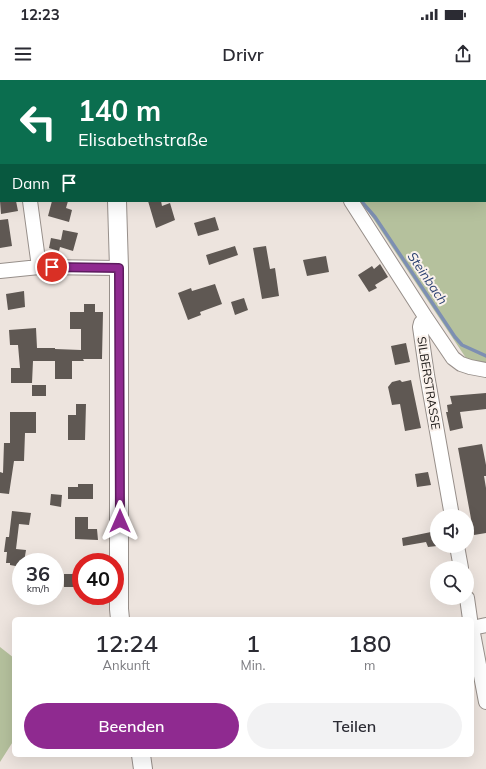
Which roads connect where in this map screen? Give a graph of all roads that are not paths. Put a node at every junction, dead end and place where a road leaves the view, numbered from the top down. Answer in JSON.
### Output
{"nodes":[{"id":1,"x":30,"y":202,"type":"edge"},
{"id":2,"x":117,"y":202,"type":"edge"},
{"id":3,"x":352,"y":202,"type":"edge"},
{"id":4,"x":39,"y":267,"type":"junction"},
{"id":5,"x":119,"y":268,"type":"junction"},
{"id":6,"x":0,"y":271,"type":"edge"},
{"id":7,"x":426,"y":318,"type":"junction"},
{"id":8,"x":486,"y":370,"type":"edge"},
{"id":9,"x":451,"y":509,"type":"edge"},
{"id":10,"x":468,"y":605,"type":"edge"},
{"id":11,"x":120,"y":617,"type":"edge"},
{"id":12,"x":470,"y":617,"type":"edge"},
{"id":13,"x":486,"y":625,"type":"edge"},
{"id":14,"x":474,"y":628,"type":"edge"},
{"id":15,"x":474,"y":639,"type":"edge"},
{"id":16,"x":486,"y":702,"type":"edge"},
{"id":17,"x":141,"y":757,"type":"edge"},
{"id":18,"x":143,"y":769,"type":"edge"}],
"edges":[{"from":1,"to":4,"type":"street"},
{"from":2,"to":5,"type":"street"},
{"from":3,"to":7,"type":"street","name":"SILBERSTRASSE"},
{"from":4,"to":5,"type":"street"},
{"from":4,"to":6,"type":"street"},
{"from":5,"to":11,"type":"street"},
{"from":7,"to":8,"type":"street"},
{"from":7,"to":9,"type":"street","name":"SILBERSTRASSE"},
{"from":10,"to":12,"type":"street"},
{"from":13,"to":14,"type":"street"},
{"from":15,"to":16,"type":"street"},
{"from":17,"to":18,"type":"street"}]}
